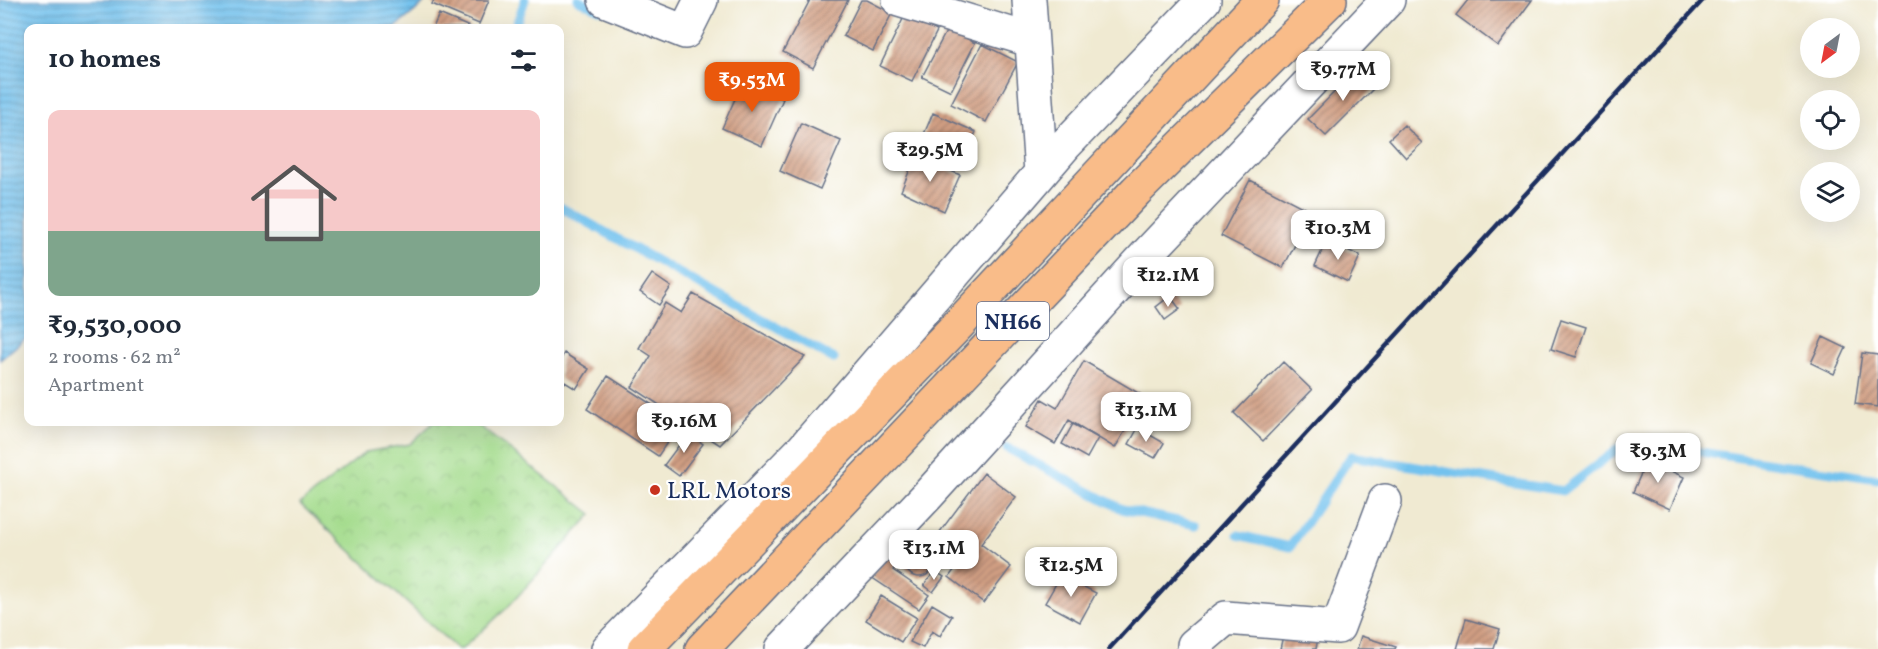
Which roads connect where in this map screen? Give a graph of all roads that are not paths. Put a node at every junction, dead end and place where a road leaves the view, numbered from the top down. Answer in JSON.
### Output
{"nodes":[{"id":1,"x":605,"y":0,"type":"edge"},
{"id":2,"x":700,"y":0,"type":"edge"},
{"id":3,"x":899,"y":0,"type":"edge"},
{"id":4,"x":1029,"y":0,"type":"edge"},
{"id":5,"x":1204,"y":0,"type":"edge"},
{"id":6,"x":1262,"y":0,"type":"edge"},
{"id":7,"x":1330,"y":0,"type":"edge"},
{"id":8,"x":1388,"y":0,"type":"edge"},
{"id":9,"x":1030,"y":40,"type":"junction"},
{"id":10,"x":1041,"y":173,"type":"junction"},
{"id":11,"x":1385,"y":501,"type":"dead end"},
{"id":12,"x":608,"y":649,"type":"edge"},
{"id":13,"x":644,"y":649,"type":"edge"},
{"id":14,"x":702,"y":649,"type":"edge"},
{"id":15,"x":782,"y":649,"type":"edge"},
{"id":16,"x":1194,"y":649,"type":"edge"}],
"edges":[{"from":1,"to":2,"type":"street"},
{"from":3,"to":9,"type":"street"},
{"from":4,"to":9,"type":"street"},
{"from":5,"to":10,"type":"street"},
{"from":6,"to":13,"type":"highway","number":"NH66"},
{"from":7,"to":14,"type":"highway","number":"NH66"},
{"from":8,"to":15,"type":"street"},
{"from":9,"to":10,"type":"street"},
{"from":10,"to":12,"type":"street"},
{"from":11,"to":16,"type":"street"}]}
